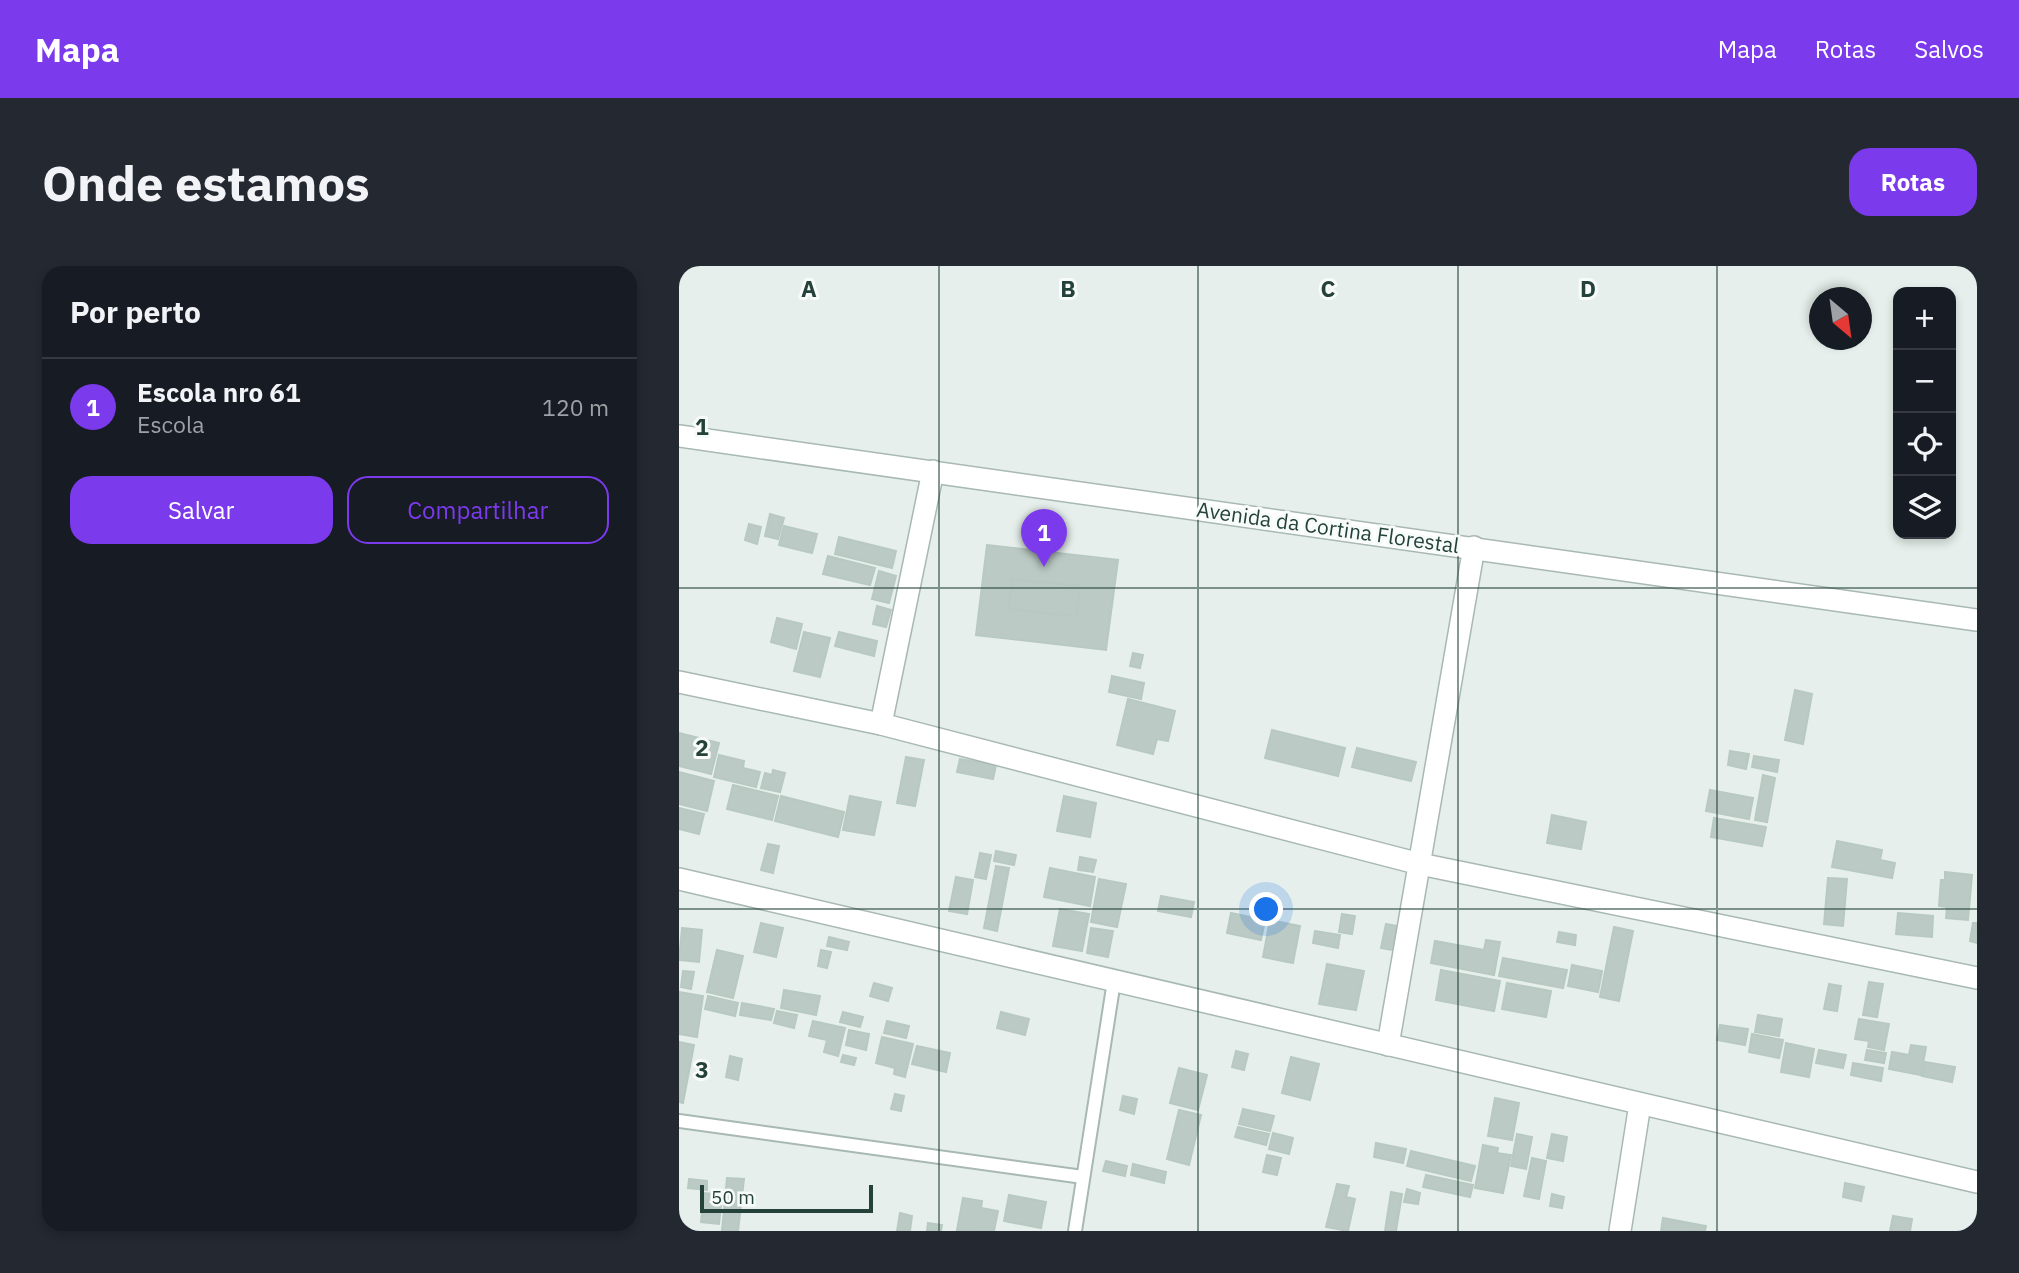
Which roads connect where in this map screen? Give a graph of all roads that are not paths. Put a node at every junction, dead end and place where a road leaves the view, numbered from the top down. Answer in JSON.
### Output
{"nodes":[{"id":1,"x":679,"y":436,"type":"edge"},
{"id":2,"x":933,"y":471,"type":"junction"},
{"id":3,"x":1475,"y":547,"type":"junction"},
{"id":4,"x":1977,"y":620,"type":"edge"},
{"id":5,"x":679,"y":682,"type":"edge"},
{"id":6,"x":881,"y":724,"type":"junction"},
{"id":7,"x":1420,"y":864,"type":"junction"},
{"id":8,"x":679,"y":879,"type":"edge"},
{"id":9,"x":1977,"y":978,"type":"edge"},
{"id":10,"x":1114,"y":981,"type":"junction"},
{"id":11,"x":1388,"y":1045,"type":"junction"},
{"id":12,"x":1640,"y":1104,"type":"junction"},
{"id":13,"x":679,"y":1121,"type":"edge"},
{"id":14,"x":1083,"y":1177,"type":"junction"},
{"id":15,"x":1977,"y":1182,"type":"edge"},
{"id":16,"x":1075,"y":1231,"type":"edge"},
{"id":17,"x":1621,"y":1231,"type":"edge"}],
"edges":[{"from":1,"to":2,"type":"street","name":"Avenida da Cortina Florestal"},
{"from":2,"to":3,"type":"street","name":"Avenida da Cortina Florestal"},
{"from":2,"to":6,"type":"street"},
{"from":3,"to":4,"type":"street","name":"Avenida da Cortina Florestal"},
{"from":3,"to":7,"type":"street"},
{"from":5,"to":6,"type":"street"},
{"from":6,"to":7,"type":"street"},
{"from":7,"to":9,"type":"street"},
{"from":7,"to":11,"type":"street"},
{"from":8,"to":10,"type":"street"},
{"from":10,"to":11,"type":"street"},
{"from":10,"to":14,"type":"lane"},
{"from":11,"to":12,"type":"street"},
{"from":12,"to":15,"type":"street"},
{"from":12,"to":17,"type":"street"},
{"from":13,"to":14,"type":"lane"},
{"from":14,"to":16,"type":"lane"}]}
